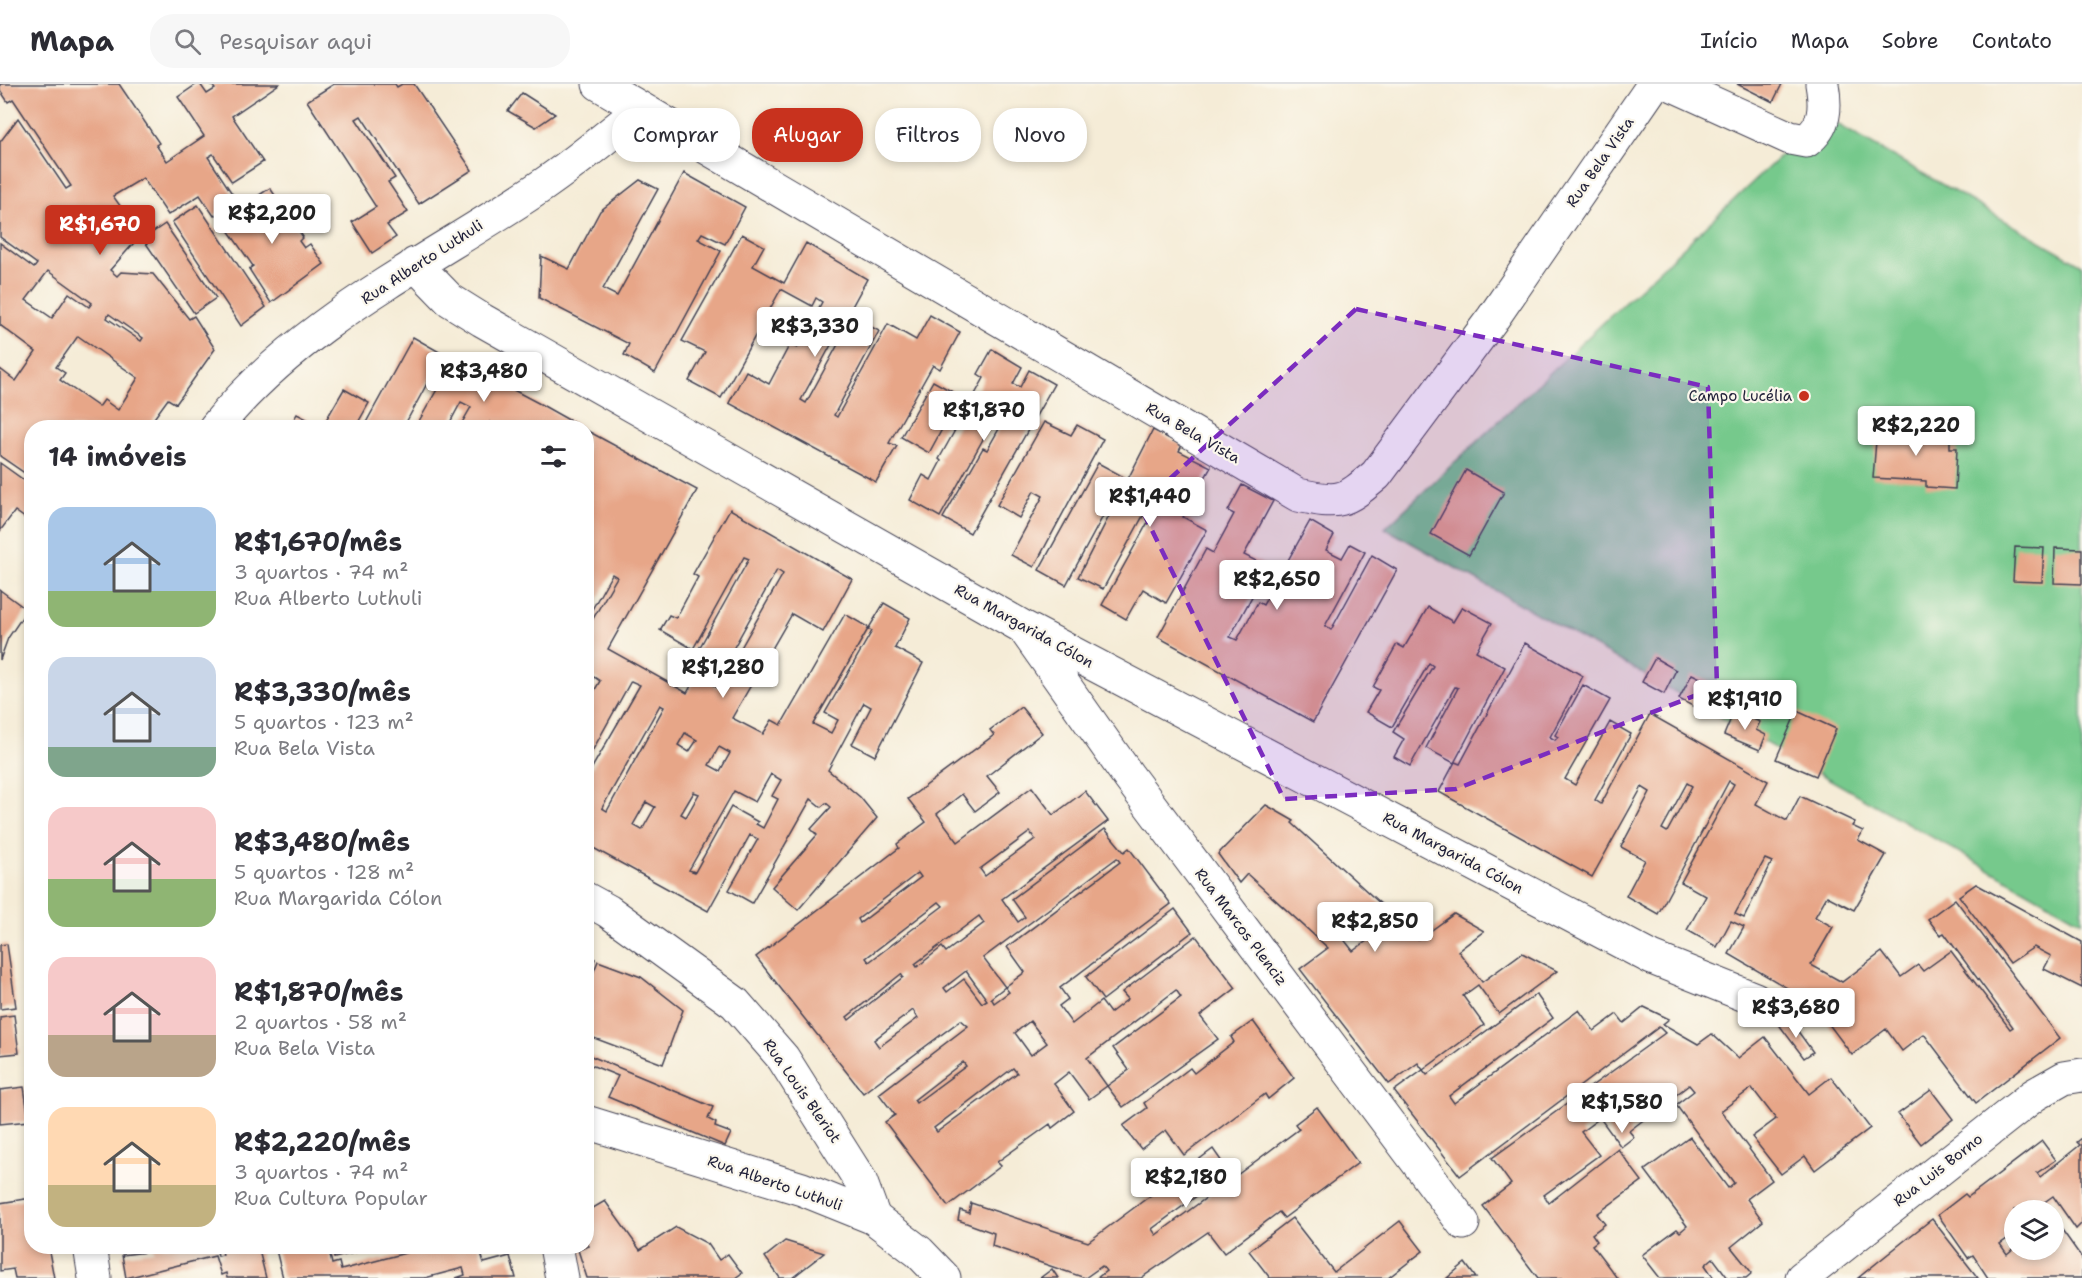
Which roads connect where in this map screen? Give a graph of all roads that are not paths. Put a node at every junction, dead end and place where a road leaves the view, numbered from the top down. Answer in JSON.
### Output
{"nodes":[{"id":1,"x":599,"y":84,"type":"edge"},
{"id":2,"x":1654,"y":84,"type":"edge"},
{"id":3,"x":1671,"y":84,"type":"edge"},
{"id":4,"x":1823,"y":88,"type":"edge"},
{"id":5,"x":637,"y":108,"type":"edge"},
{"id":6,"x":612,"y":132,"type":"edge"},
{"id":7,"x":729,"y":162,"type":"edge"},
{"id":8,"x":415,"y":264,"type":"junction"},
{"id":9,"x":223,"y":420,"type":"edge"},
{"id":10,"x":1023,"y":627,"type":"junction"},
{"id":11,"x":594,"y":903,"type":"edge"},
{"id":12,"x":1755,"y":999,"type":"dead end"},
{"id":13,"x":2082,"y":1076,"type":"edge"},
{"id":14,"x":594,"y":1124,"type":"edge"},
{"id":15,"x":874,"y":1218,"type":"junction"},
{"id":16,"x":1463,"y":1223,"type":"dead end"},
{"id":17,"x":91,"y":1254,"type":"edge"},
{"id":18,"x":558,"y":1254,"type":"edge"},
{"id":19,"x":95,"y":1278,"type":"edge"},
{"id":20,"x":562,"y":1278,"type":"edge"},
{"id":21,"x":944,"y":1278,"type":"edge"},
{"id":22,"x":1802,"y":1278,"type":"edge"}],
"edges":[{"from":1,"to":5,"type":"street","name":"Rua Bela Vista"},
{"from":2,"to":7,"type":"street","name":"Rua Bela Vista"},
{"from":3,"to":4,"type":"street"},
{"from":6,"to":8,"type":"street","name":"Rua Alberto Luthuli"},
{"from":8,"to":9,"type":"street","name":"Rua Alberto Luthuli"},
{"from":8,"to":10,"type":"street","name":"Rua Margarida Cólon"},
{"from":10,"to":12,"type":"street","name":"Rua Margarida Cólon"},
{"from":10,"to":16,"type":"street","name":"Rua Marcos Plenciz"},
{"from":11,"to":15,"type":"street","name":"Rua Louis Bleriot"},
{"from":13,"to":22,"type":"street","name":"Rua Luis Borno"},
{"from":14,"to":15,"type":"street","name":"Rua Alberto Luthuli"},
{"from":15,"to":21,"type":"street","name":"Rua Alberto Luthuli"},
{"from":17,"to":19,"type":"street"},
{"from":18,"to":20,"type":"street"}]}
